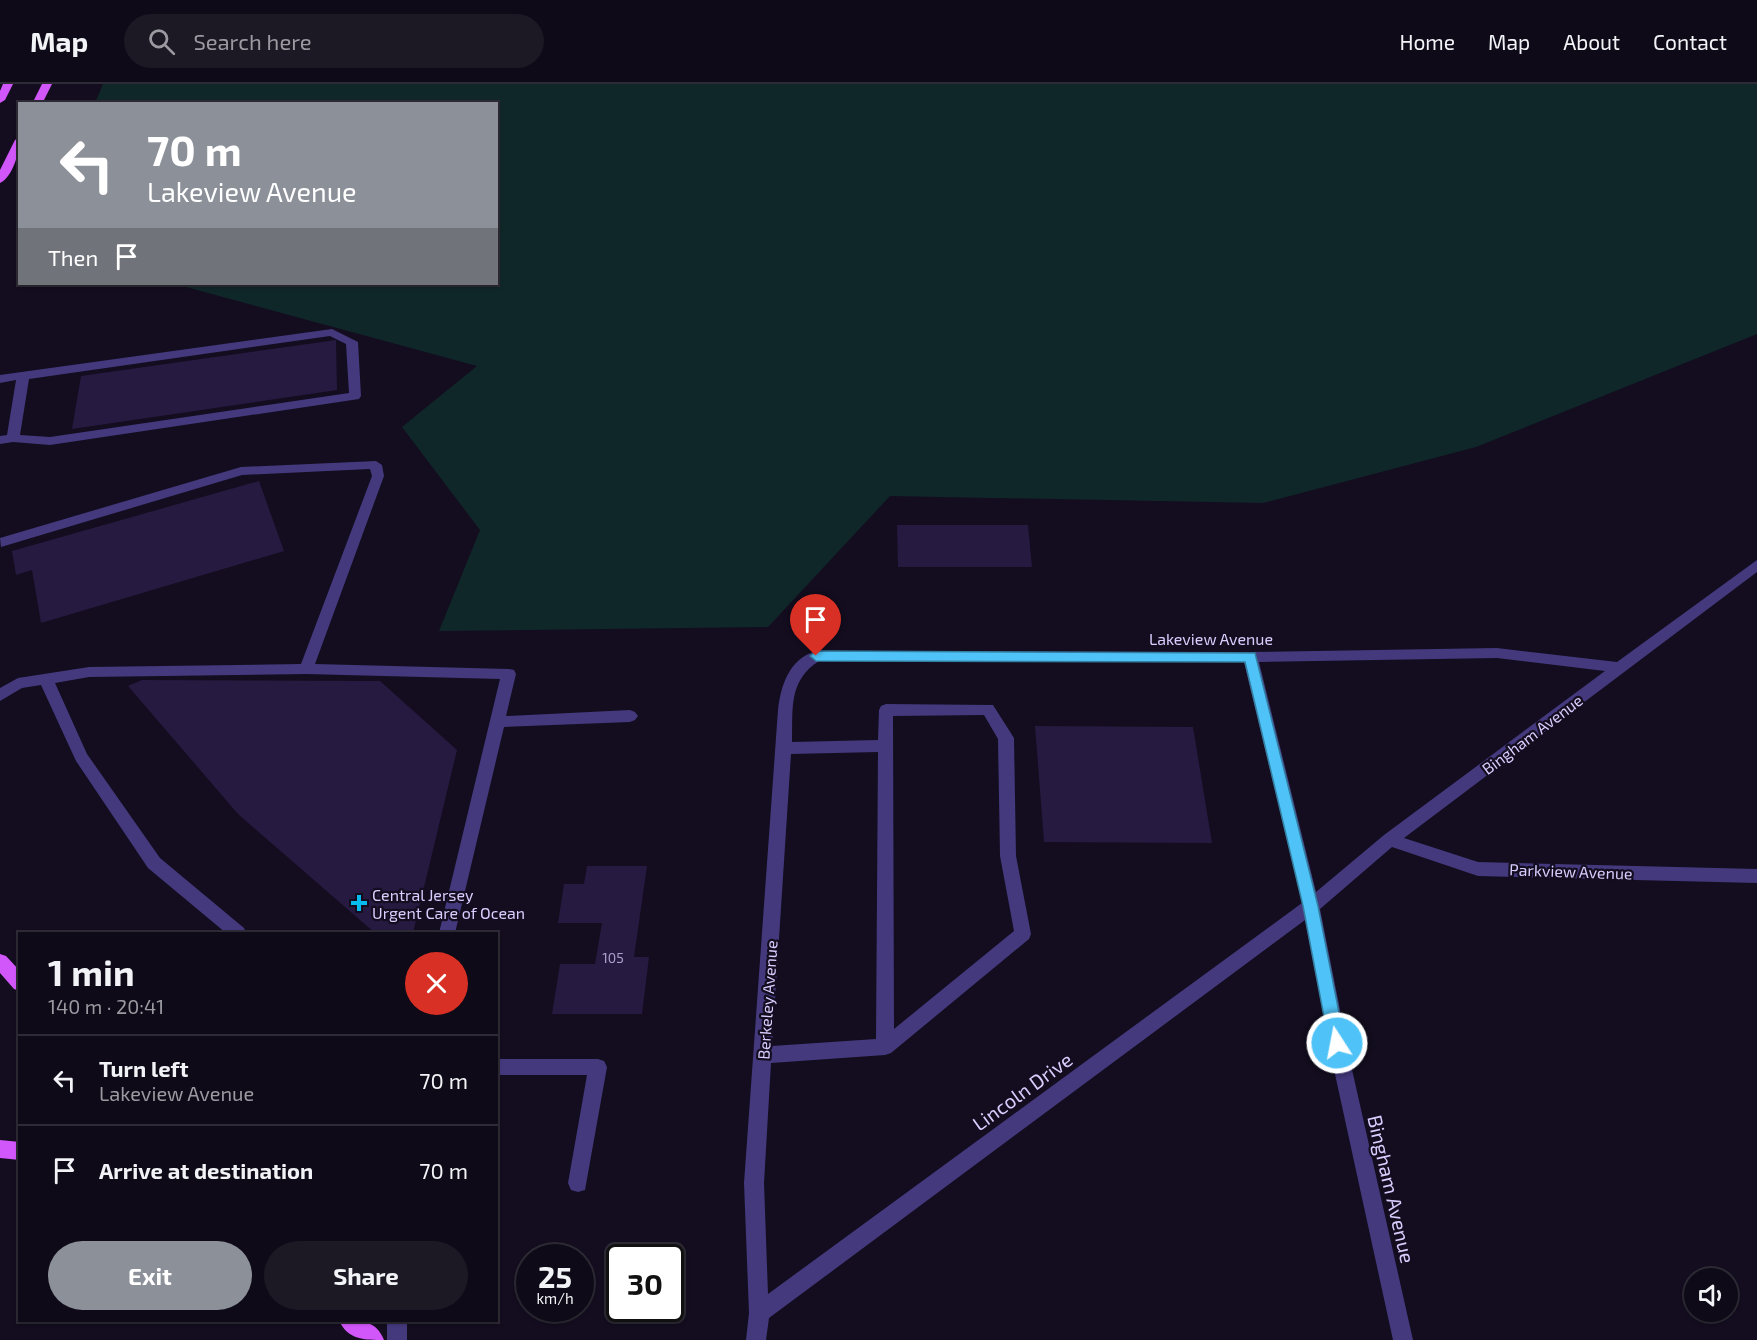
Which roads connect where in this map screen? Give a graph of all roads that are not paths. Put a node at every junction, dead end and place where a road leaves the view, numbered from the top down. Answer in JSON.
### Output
{"nodes":[{"id":1,"x":8,"y":84,"type":"edge"},
{"id":2,"x":47,"y":84,"type":"edge"},
{"id":3,"x":1,"y":96,"type":"edge"},
{"id":4,"x":38,"y":102,"type":"edge"},
{"id":5,"x":18,"y":144,"type":"edge"},
{"id":6,"x":0,"y":180,"type":"edge"},
{"id":7,"x":23,"y":376,"type":"junction"},
{"id":8,"x":0,"y":379,"type":"edge"},
{"id":9,"x":6,"y":439,"type":"edge"},
{"id":10,"x":0,"y":543,"type":"edge"},
{"id":11,"x":1757,"y":565,"type":"edge"},
{"id":12,"x":1250,"y":657,"type":"junction"},
{"id":13,"x":803,"y":665,"type":"joint"},
{"id":14,"x":1621,"y":668,"type":"junction"},
{"id":15,"x":306,"y":669,"type":"junction"},
{"id":16,"x":46,"y":679,"type":"junction"},
{"id":17,"x":0,"y":695,"type":"edge"},
{"id":18,"x":630,"y":716,"type":"dead end"},
{"id":19,"x":498,"y":722,"type":"junction"},
{"id":20,"x":886,"y":746,"type":"junction"},
{"id":21,"x":784,"y":748,"type":"junction"},
{"id":22,"x":1390,"y":840,"type":"junction"},
{"id":23,"x":1757,"y":876,"type":"edge"},
{"id":24,"x":1311,"y":906,"type":"junction"},
{"id":25,"x":237,"y":932,"type":"edge"},
{"id":26,"x":447,"y":932,"type":"edge"},
{"id":27,"x":0,"y":961,"type":"edge"},
{"id":28,"x":18,"y":982,"type":"edge"},
{"id":29,"x":885,"y":1047,"type":"junction"},
{"id":30,"x":763,"y":1055,"type":"junction"},
{"id":31,"x":498,"y":1067,"type":"edge"},
{"id":32,"x":0,"y":1149,"type":"edge"},
{"id":33,"x":18,"y":1151,"type":"edge"},
{"id":34,"x":578,"y":1183,"type":"dead end"},
{"id":35,"x":759,"y":1313,"type":"junction"},
{"id":36,"x":352,"y":1322,"type":"edge"},
{"id":37,"x":397,"y":1322,"type":"edge"},
{"id":38,"x":374,"y":1340,"type":"edge"},
{"id":39,"x":397,"y":1340,"type":"edge"},
{"id":40,"x":756,"y":1340,"type":"edge"},
{"id":41,"x":1403,"y":1340,"type":"edge"}],
"edges":[{"from":1,"to":3,"type":"main road"},
{"from":2,"to":4,"type":"main road"},
{"from":5,"to":6,"type":"main road"},
{"from":7,"to":8,"type":"street"},
{"from":7,"to":9,"type":"street"},
{"from":7,"to":9,"type":"street"},
{"from":10,"to":15,"type":"street"},
{"from":11,"to":14,"type":"street","name":"Bingham Avenue"},
{"from":12,"to":13,"type":"street","name":"Lakeview Avenue"},
{"from":12,"to":14,"type":"street","name":"Lakeview Avenue"},
{"from":12,"to":24,"type":"street","name":"Bingham Avenue"},
{"from":13,"to":21,"type":"street","name":"Berkeley Avenue"},
{"from":14,"to":22,"type":"street","name":"Bingham Avenue"},
{"from":15,"to":16,"type":"street"},
{"from":15,"to":19,"type":"street"},
{"from":16,"to":17,"type":"street"},
{"from":16,"to":25,"type":"street"},
{"from":18,"to":19,"type":"street"},
{"from":19,"to":26,"type":"street"},
{"from":20,"to":21,"type":"street"},
{"from":20,"to":29,"type":"street"},
{"from":20,"to":29,"type":"street"},
{"from":21,"to":30,"type":"street","name":"Berkeley Avenue"},
{"from":22,"to":23,"type":"street","name":"Parkview Avenue"},
{"from":22,"to":24,"type":"street","name":"Bingham Avenue"},
{"from":24,"to":35,"type":"street","name":"Lincoln Drive"},
{"from":24,"to":41,"type":"street","name":"Bingham Avenue"},
{"from":27,"to":28,"type":"main road"},
{"from":29,"to":30,"type":"street"},
{"from":30,"to":35,"type":"street","name":"Berkeley Avenue"},
{"from":31,"to":34,"type":"street"},
{"from":32,"to":33,"type":"main road"},
{"from":35,"to":40,"type":"street","name":"Berkeley Avenue"},
{"from":36,"to":38,"type":"main road"},
{"from":37,"to":39,"type":"street"}]}
